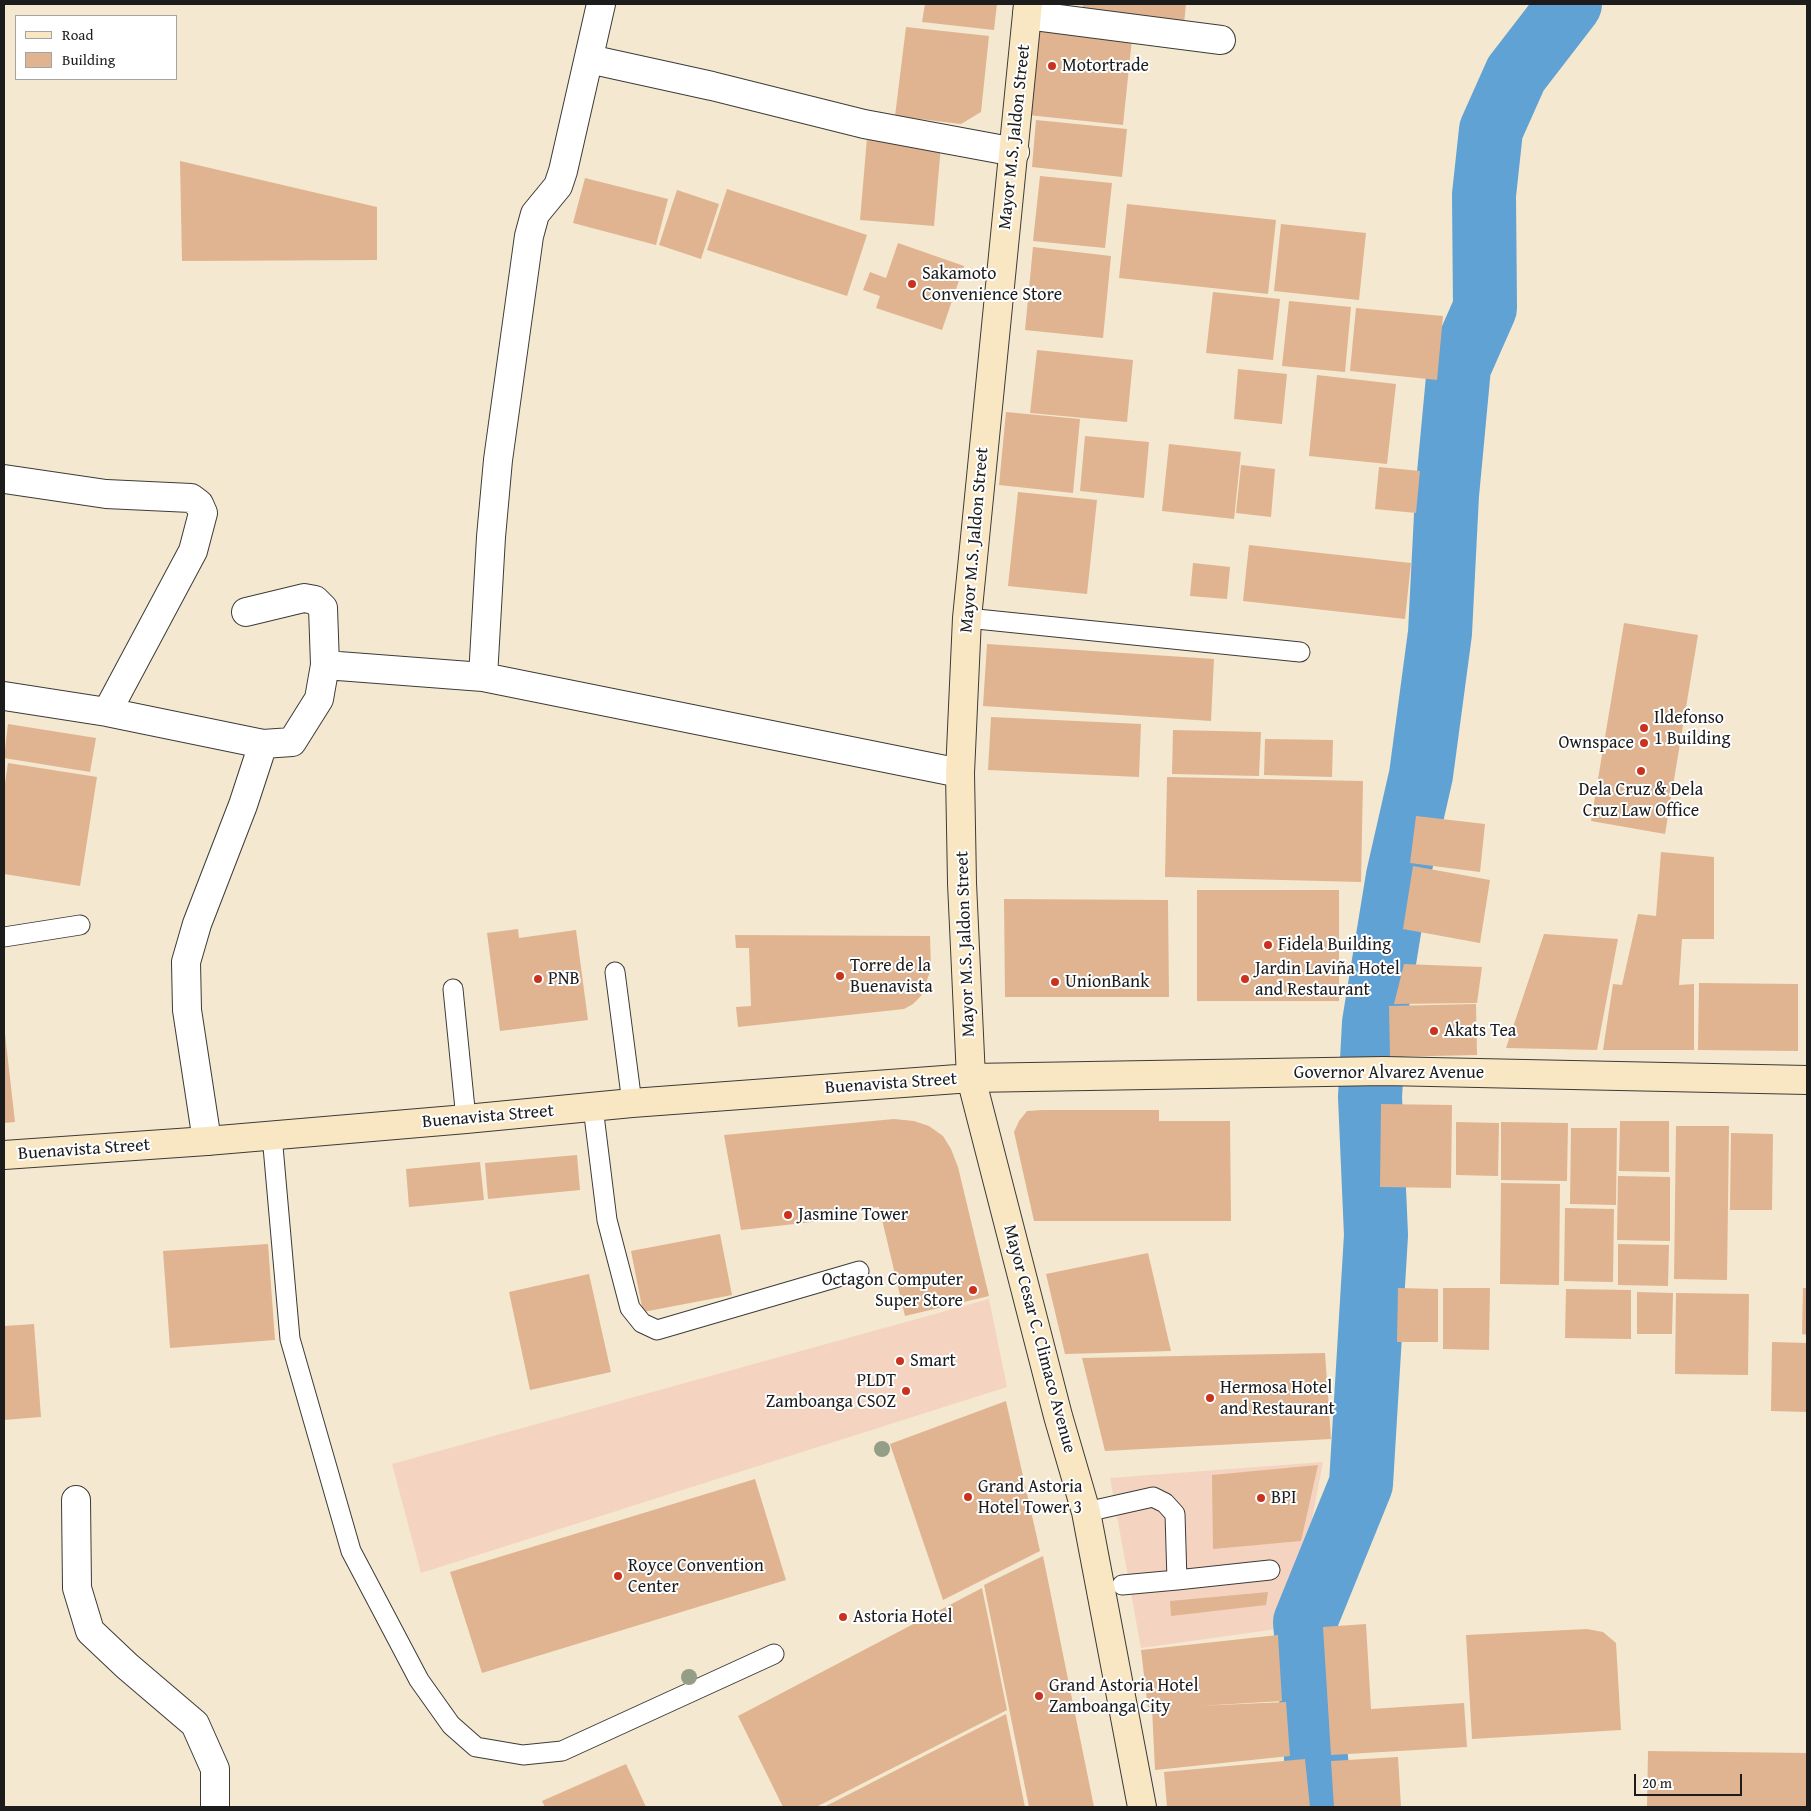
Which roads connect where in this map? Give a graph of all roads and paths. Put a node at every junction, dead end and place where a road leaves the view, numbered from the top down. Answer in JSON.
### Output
{"nodes":[{"id":1,"x":601,"y":4,"type":"edge"},
{"id":2,"x":1028,"y":10,"type":"edge"},
{"id":3,"x":1222,"y":40,"type":"dead end"},
{"id":4,"x":589,"y":59,"type":"junction"},
{"id":5,"x":1014,"y":152,"type":"junction"},
{"id":6,"x":4,"y":479,"type":"edge"},
{"id":7,"x":246,"y":612,"type":"dead end"},
{"id":8,"x":967,"y":618,"type":"junction"},
{"id":9,"x":1300,"y":652,"type":"dead end"},
{"id":10,"x":325,"y":666,"type":"junction"},
{"id":11,"x":483,"y":677,"type":"junction"},
{"id":12,"x":4,"y":696,"type":"edge"},
{"id":13,"x":107,"y":712,"type":"junction"},
{"id":14,"x":263,"y":744,"type":"junction"},
{"id":15,"x":960,"y":773,"type":"junction"},
{"id":16,"x":80,"y":925,"type":"dead end"},
{"id":17,"x":4,"y":937,"type":"edge"},
{"id":18,"x":615,"y":972,"type":"dead end"},
{"id":19,"x":453,"y":989,"type":"dead end"},
{"id":20,"x":971,"y":1078,"type":"junction"},
{"id":21,"x":1807,"y":1080,"type":"edge"},
{"id":22,"x":632,"y":1103,"type":"junction"},
{"id":23,"x":593,"y":1107,"type":"junction"},
{"id":24,"x":466,"y":1119,"type":"junction"},
{"id":25,"x":272,"y":1135,"type":"junction"},
{"id":26,"x":207,"y":1141,"type":"junction"},
{"id":27,"x":4,"y":1155,"type":"edge"},
{"id":28,"x":859,"y":1271,"type":"dead end"},
{"id":29,"x":76,"y":1500,"type":"dead end"},
{"id":30,"x":1086,"y":1512,"type":"junction"},
{"id":31,"x":1270,"y":1570,"type":"dead end"},
{"id":32,"x":1177,"y":1580,"type":"junction"},
{"id":33,"x":1122,"y":1585,"type":"dead end"},
{"id":34,"x":774,"y":1654,"type":"dead end"},
{"id":35,"x":215,"y":1807,"type":"edge"},
{"id":36,"x":1142,"y":1807,"type":"edge"}],
"edges":[{"from":1,"to":4,"type":"street"},
{"from":2,"to":3,"type":"street"},
{"from":2,"to":5,"type":"main road","name":"Mayor M.S. Jaldon Street"},
{"from":4,"to":5,"type":"street"},
{"from":4,"to":11,"type":"street"},
{"from":5,"to":8,"type":"main road","name":"Mayor M.S. Jaldon Street"},
{"from":6,"to":13,"type":"street"},
{"from":7,"to":10,"type":"street"},
{"from":8,"to":9,"type":"lane"},
{"from":8,"to":15,"type":"main road","name":"Mayor M.S. Jaldon Street"},
{"from":10,"to":11,"type":"street"},
{"from":10,"to":14,"type":"street"},
{"from":11,"to":15,"type":"street"},
{"from":12,"to":13,"type":"street"},
{"from":13,"to":14,"type":"street"},
{"from":14,"to":26,"type":"street"},
{"from":15,"to":20,"type":"main road","name":"Mayor M.S. Jaldon Street"},
{"from":16,"to":17,"type":"lane"},
{"from":18,"to":22,"type":"lane"},
{"from":19,"to":24,"type":"lane"},
{"from":20,"to":21,"type":"main road","name":"Governor Alvarez Avenue"},
{"from":20,"to":22,"type":"main road","name":"Buenavista Street"},
{"from":20,"to":30,"type":"main road","name":"Mayor Cesar C. Climaco Avenue"},
{"from":22,"to":23,"type":"main road","name":"Buenavista Street"},
{"from":23,"to":24,"type":"main road","name":"Buenavista Street"},
{"from":23,"to":28,"type":"lane"},
{"from":24,"to":25,"type":"main road","name":"Buenavista Street"},
{"from":25,"to":26,"type":"main road","name":"Buenavista Street"},
{"from":25,"to":34,"type":"lane"},
{"from":26,"to":27,"type":"main road","name":"Buenavista Street"},
{"from":29,"to":35,"type":"street"},
{"from":30,"to":32,"type":"lane"},
{"from":30,"to":36,"type":"main road","name":"Mayor Cesar C. Climaco Avenue"},
{"from":31,"to":32,"type":"lane"},
{"from":32,"to":33,"type":"lane"}]}
